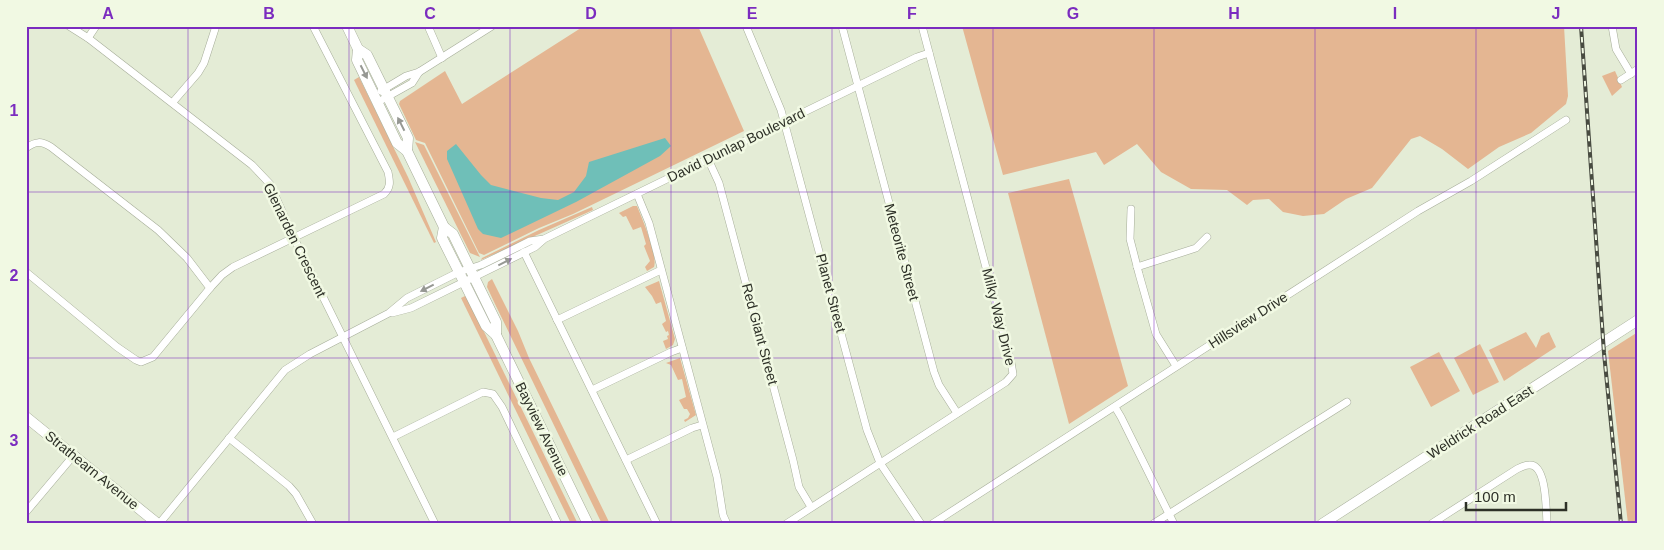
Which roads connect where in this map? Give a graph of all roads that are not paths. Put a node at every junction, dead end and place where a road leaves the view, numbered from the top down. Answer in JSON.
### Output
{"nodes":[{"id":1,"x":69,"y":26,"type":"edge"},
{"id":2,"x":96,"y":26,"type":"edge"},
{"id":3,"x":216,"y":26,"type":"edge"},
{"id":4,"x":314,"y":26,"type":"edge"},
{"id":5,"x":347,"y":26,"type":"edge"},
{"id":6,"x":428,"y":26,"type":"edge"},
{"id":7,"x":492,"y":26,"type":"edge"},
{"id":8,"x":746,"y":26,"type":"edge"},
{"id":9,"x":842,"y":26,"type":"edge"},
{"id":10,"x":922,"y":26,"type":"edge"},
{"id":11,"x":1612,"y":26,"type":"edge"},
{"id":12,"x":88,"y":38,"type":"junction"},
{"id":13,"x":929,"y":53,"type":"junction"},
{"id":14,"x":442,"y":58,"type":"junction"},
{"id":15,"x":1634,"y":71,"type":"edge"},
{"id":16,"x":1621,"y":80,"type":"dead end"},
{"id":17,"x":857,"y":86,"type":"junction"},
{"id":18,"x":381,"y":96,"type":"junction"},
{"id":19,"x":173,"y":102,"type":"junction"},
{"id":20,"x":1566,"y":120,"type":"dead end"},
{"id":21,"x":784,"y":122,"type":"junction"},
{"id":22,"x":26,"y":148,"type":"edge"},
{"id":23,"x":708,"y":159,"type":"junction"},
{"id":24,"x":637,"y":194,"type":"junction"},
{"id":25,"x":1131,"y":209,"type":"dead end"},
{"id":26,"x":444,"y":227,"type":"junction"},
{"id":27,"x":1207,"y":237,"type":"dead end"},
{"id":28,"x":294,"y":238,"type":"junction"},
{"id":29,"x":544,"y":239,"type":"junction"},
{"id":30,"x":524,"y":252,"type":"junction"},
{"id":31,"x":1137,"y":267,"type":"junction"},
{"id":32,"x":469,"y":268,"type":"junction"},
{"id":33,"x":661,"y":270,"type":"junction"},
{"id":34,"x":26,"y":272,"type":"edge"},
{"id":35,"x":459,"y":272,"type":"junction"},
{"id":36,"x":474,"y":278,"type":"junction"},
{"id":37,"x":465,"y":283,"type":"junction"},
{"id":38,"x":210,"y":288,"type":"junction"},
{"id":39,"x":389,"y":313,"type":"junction"},
{"id":40,"x":557,"y":320,"type":"junction"},
{"id":41,"x":1638,"y":320,"type":"edge"},
{"id":42,"x":496,"y":335,"type":"junction"},
{"id":43,"x":343,"y":336,"type":"junction"},
{"id":44,"x":682,"y":348,"type":"junction"},
{"id":45,"x":1176,"y":366,"type":"junction"},
{"id":46,"x":592,"y":390,"type":"junction"},
{"id":47,"x":1347,"y":402,"type":"dead end"},
{"id":48,"x":1115,"y":407,"type":"junction"},
{"id":49,"x":956,"y":413,"type":"junction"},
{"id":50,"x":26,"y":417,"type":"edge"},
{"id":51,"x":702,"y":425,"type":"junction"},
{"id":52,"x":393,"y":437,"type":"junction"},
{"id":53,"x":229,"y":438,"type":"junction"},
{"id":54,"x":74,"y":454,"type":"junction"},
{"id":55,"x":626,"y":460,"type":"junction"},
{"id":56,"x":880,"y":463,"type":"junction"},
{"id":57,"x":811,"y":507,"type":"junction"},
{"id":58,"x":26,"y":512,"type":"edge"},
{"id":59,"x":1169,"y":514,"type":"junction"},
{"id":60,"x":1324,"y":523,"type":"edge"},
{"id":61,"x":159,"y":524,"type":"edge"},
{"id":62,"x":314,"y":524,"type":"edge"},
{"id":63,"x":435,"y":524,"type":"edge"},
{"id":64,"x":558,"y":524,"type":"edge"},
{"id":65,"x":588,"y":524,"type":"edge"},
{"id":66,"x":657,"y":524,"type":"edge"},
{"id":67,"x":727,"y":524,"type":"edge"},
{"id":68,"x":786,"y":524,"type":"edge"},
{"id":69,"x":920,"y":524,"type":"edge"},
{"id":70,"x":932,"y":524,"type":"edge"},
{"id":71,"x":1153,"y":524,"type":"edge"},
{"id":72,"x":1174,"y":524,"type":"edge"},
{"id":73,"x":1431,"y":524,"type":"edge"},
{"id":74,"x":1547,"y":524,"type":"edge"}],
"edges":[{"from":1,"to":12,"type":"street","name":"Glenarden Crescent"},
{"from":2,"to":12,"type":"street"},
{"from":3,"to":19,"type":"street"},
{"from":4,"to":28,"type":"street"},
{"from":5,"to":18,"type":"main road","name":"Bayview Avenue"},
{"from":6,"to":14,"type":"street"},
{"from":7,"to":14,"type":"street"},
{"from":8,"to":21,"type":"street"},
{"from":9,"to":17,"type":"street","name":"Meteorite Street"},
{"from":10,"to":13,"type":"street","name":"Milky Way Drive"},
{"from":11,"to":15,"type":"street"},
{"from":12,"to":19,"type":"street","name":"Glenarden Crescent"},
{"from":13,"to":17,"type":"street","name":"David Dunlap Boulevard"},
{"from":13,"to":49,"type":"street","name":"Milky Way Drive"},
{"from":14,"to":18,"type":"street"},
{"from":15,"to":16,"type":"street"},
{"from":17,"to":21,"type":"street","name":"David Dunlap Boulevard"},
{"from":17,"to":49,"type":"street","name":"Meteorite Street"},
{"from":18,"to":26,"type":"main road","name":"Bayview Avenue"},
{"from":19,"to":28,"type":"street","name":"Glenarden Crescent"},
{"from":20,"to":45,"type":"street","name":"Hillsview Drive"},
{"from":21,"to":23,"type":"street","name":"David Dunlap Boulevard"},
{"from":21,"to":56,"type":"street","name":"Planet Street"},
{"from":22,"to":38,"type":"street"},
{"from":23,"to":24,"type":"street","name":"David Dunlap Boulevard"},
{"from":23,"to":57,"type":"street","name":"Red Giant Street"},
{"from":24,"to":29,"type":"street","name":"David Dunlap Boulevard"},
{"from":24,"to":33,"type":"street"},
{"from":25,"to":31,"type":"street"},
{"from":26,"to":32,"type":"main road","name":"Bayview Avenue"},
{"from":26,"to":35,"type":"main road","name":"Bayview Avenue"},
{"from":27,"to":31,"type":"street"},
{"from":28,"to":38,"type":"street"},
{"from":28,"to":43,"type":"street","name":"Glenarden Crescent"},
{"from":29,"to":30,"type":"street","name":"David Dunlap Boulevard"},
{"from":29,"to":32,"type":"street","name":"David Dunlap Boulevard"},
{"from":36,"to":30,"type":"street","name":"David Dunlap Boulevard","one_way":true},
{"from":30,"to":40,"type":"street"},
{"from":31,"to":45,"type":"street"},
{"from":32,"to":35,"type":"street","name":"David Dunlap Boulevard"},
{"from":32,"to":36,"type":"main road","name":"Bayview Avenue"},
{"from":33,"to":40,"type":"street"},
{"from":33,"to":44,"type":"street"},
{"from":34,"to":38,"type":"street"},
{"from":35,"to":37,"type":"main road","name":"Bayview Avenue"},
{"from":35,"to":39,"type":"street","name":"David Dunlap Boulevard","one_way":true},
{"from":36,"to":37,"type":"street","name":"David Dunlap Boulevard"},
{"from":36,"to":42,"type":"main road","name":"Bayview Avenue"},
{"from":37,"to":39,"type":"street","name":"David Dunlap Boulevard"},
{"from":37,"to":42,"type":"main road","name":"Bayview Avenue"},
{"from":39,"to":43,"type":"street"},
{"from":40,"to":46,"type":"street"},
{"from":41,"to":60,"type":"main road","name":"Weldrick Road East"},
{"from":42,"to":65,"type":"main road","name":"Bayview Avenue"},
{"from":43,"to":52,"type":"street","name":"Glenarden Crescent"},
{"from":43,"to":53,"type":"street"},
{"from":44,"to":46,"type":"street"},
{"from":44,"to":51,"type":"street"},
{"from":45,"to":48,"type":"street","name":"Hillsview Drive"},
{"from":46,"to":55,"type":"street"},
{"from":47,"to":59,"type":"street"},
{"from":48,"to":59,"type":"street"},
{"from":48,"to":70,"type":"street","name":"Hillsview Drive"},
{"from":49,"to":56,"type":"street","name":"Milky Way Drive"},
{"from":50,"to":54,"type":"main road","name":"Strathearn Avenue"},
{"from":51,"to":55,"type":"street"},
{"from":51,"to":67,"type":"street"},
{"from":52,"to":63,"type":"street","name":"Glenarden Crescent"},
{"from":52,"to":64,"type":"street"},
{"from":53,"to":61,"type":"street"},
{"from":53,"to":62,"type":"street"},
{"from":54,"to":58,"type":"street"},
{"from":54,"to":61,"type":"main road","name":"Strathearn Avenue"},
{"from":55,"to":66,"type":"street"},
{"from":56,"to":57,"type":"street","name":"Milky Way Drive"},
{"from":56,"to":69,"type":"street","name":"Planet Street"},
{"from":57,"to":68,"type":"street","name":"Milky Way Drive"},
{"from":59,"to":71,"type":"street"},
{"from":59,"to":72,"type":"street"},
{"from":73,"to":74,"type":"street"}]}
